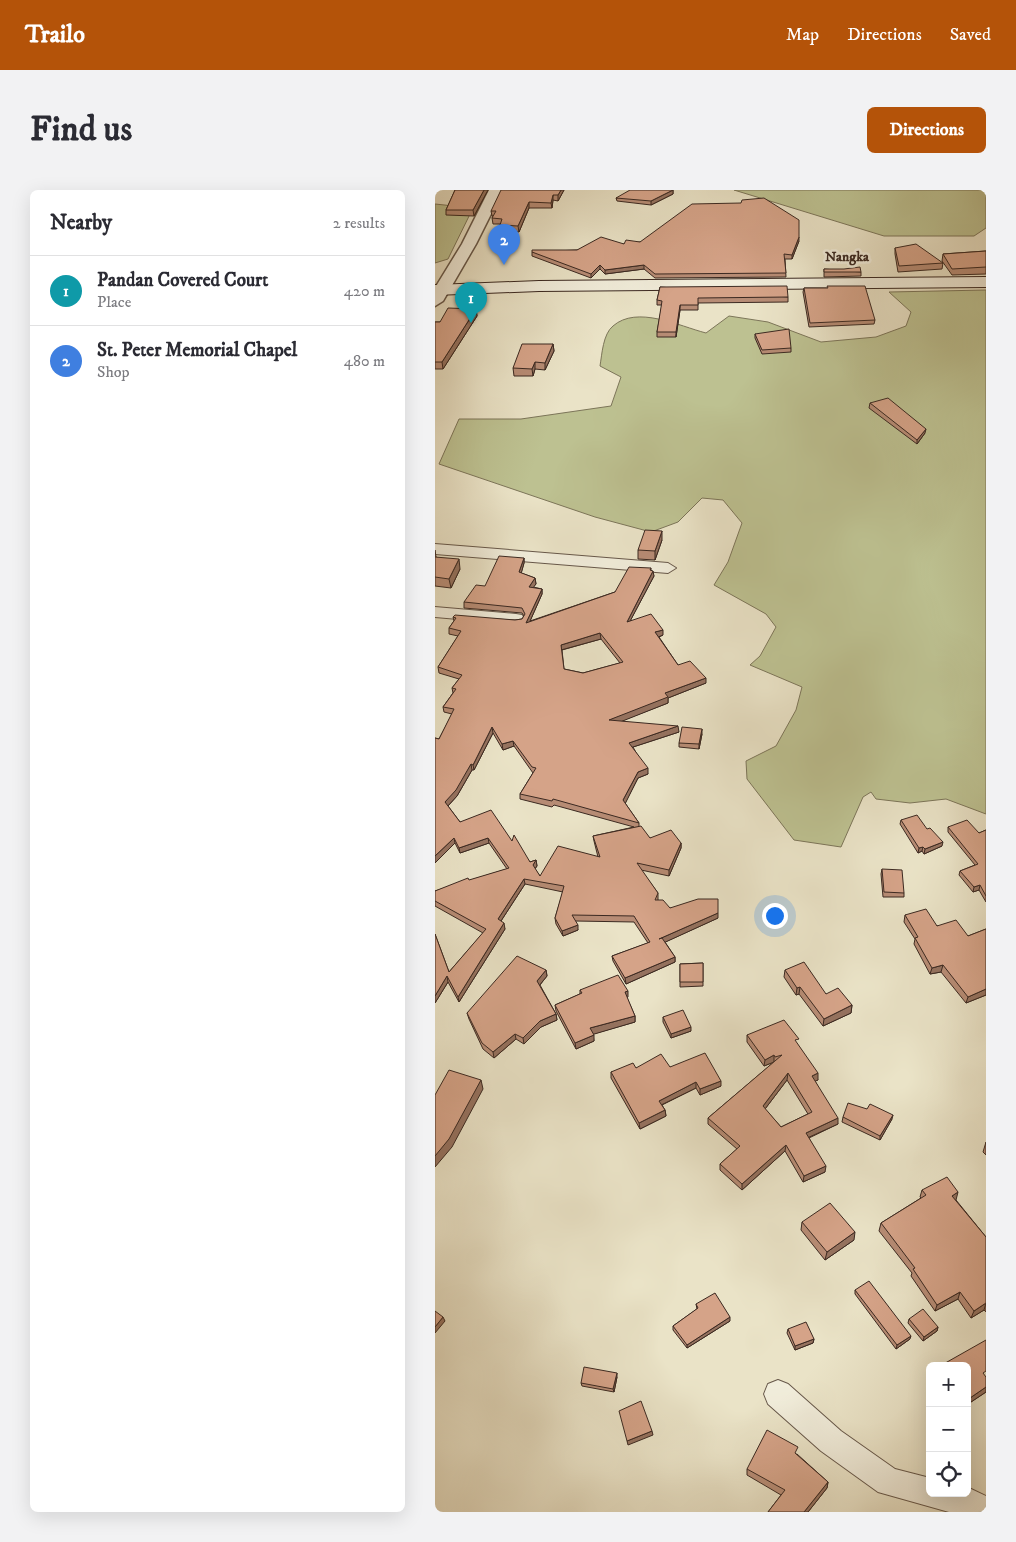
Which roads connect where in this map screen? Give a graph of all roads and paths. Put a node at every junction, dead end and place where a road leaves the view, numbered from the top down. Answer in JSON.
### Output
{"nodes":[{"id":1,"x":496,"y":190,"type":"edge"},
{"id":2,"x":986,"y":282,"type":"edge"},
{"id":3,"x":437,"y":294,"type":"edge"},
{"id":4,"x":435,"y":549,"type":"edge"},
{"id":5,"x":668,"y":568,"type":"dead end"},
{"id":6,"x":435,"y":612,"type":"edge"},
{"id":7,"x":516,"y":619,"type":"edge"},
{"id":8,"x":778,"y":1394,"type":"dead end"},
{"id":9,"x":926,"y":1492,"type":"edge"},
{"id":10,"x":946,"y":1497,"type":"edge"},
{"id":11,"x":985,"y":1512,"type":"edge"}],
"edges":[{"from":1,"to":3,"type":"street"},
{"from":2,"to":3,"type":"main road"},
{"from":4,"to":5,"type":"street"},
{"from":6,"to":7,"type":"street"},
{"from":8,"to":9,"type":"street"},
{"from":10,"to":11,"type":"street"}]}
